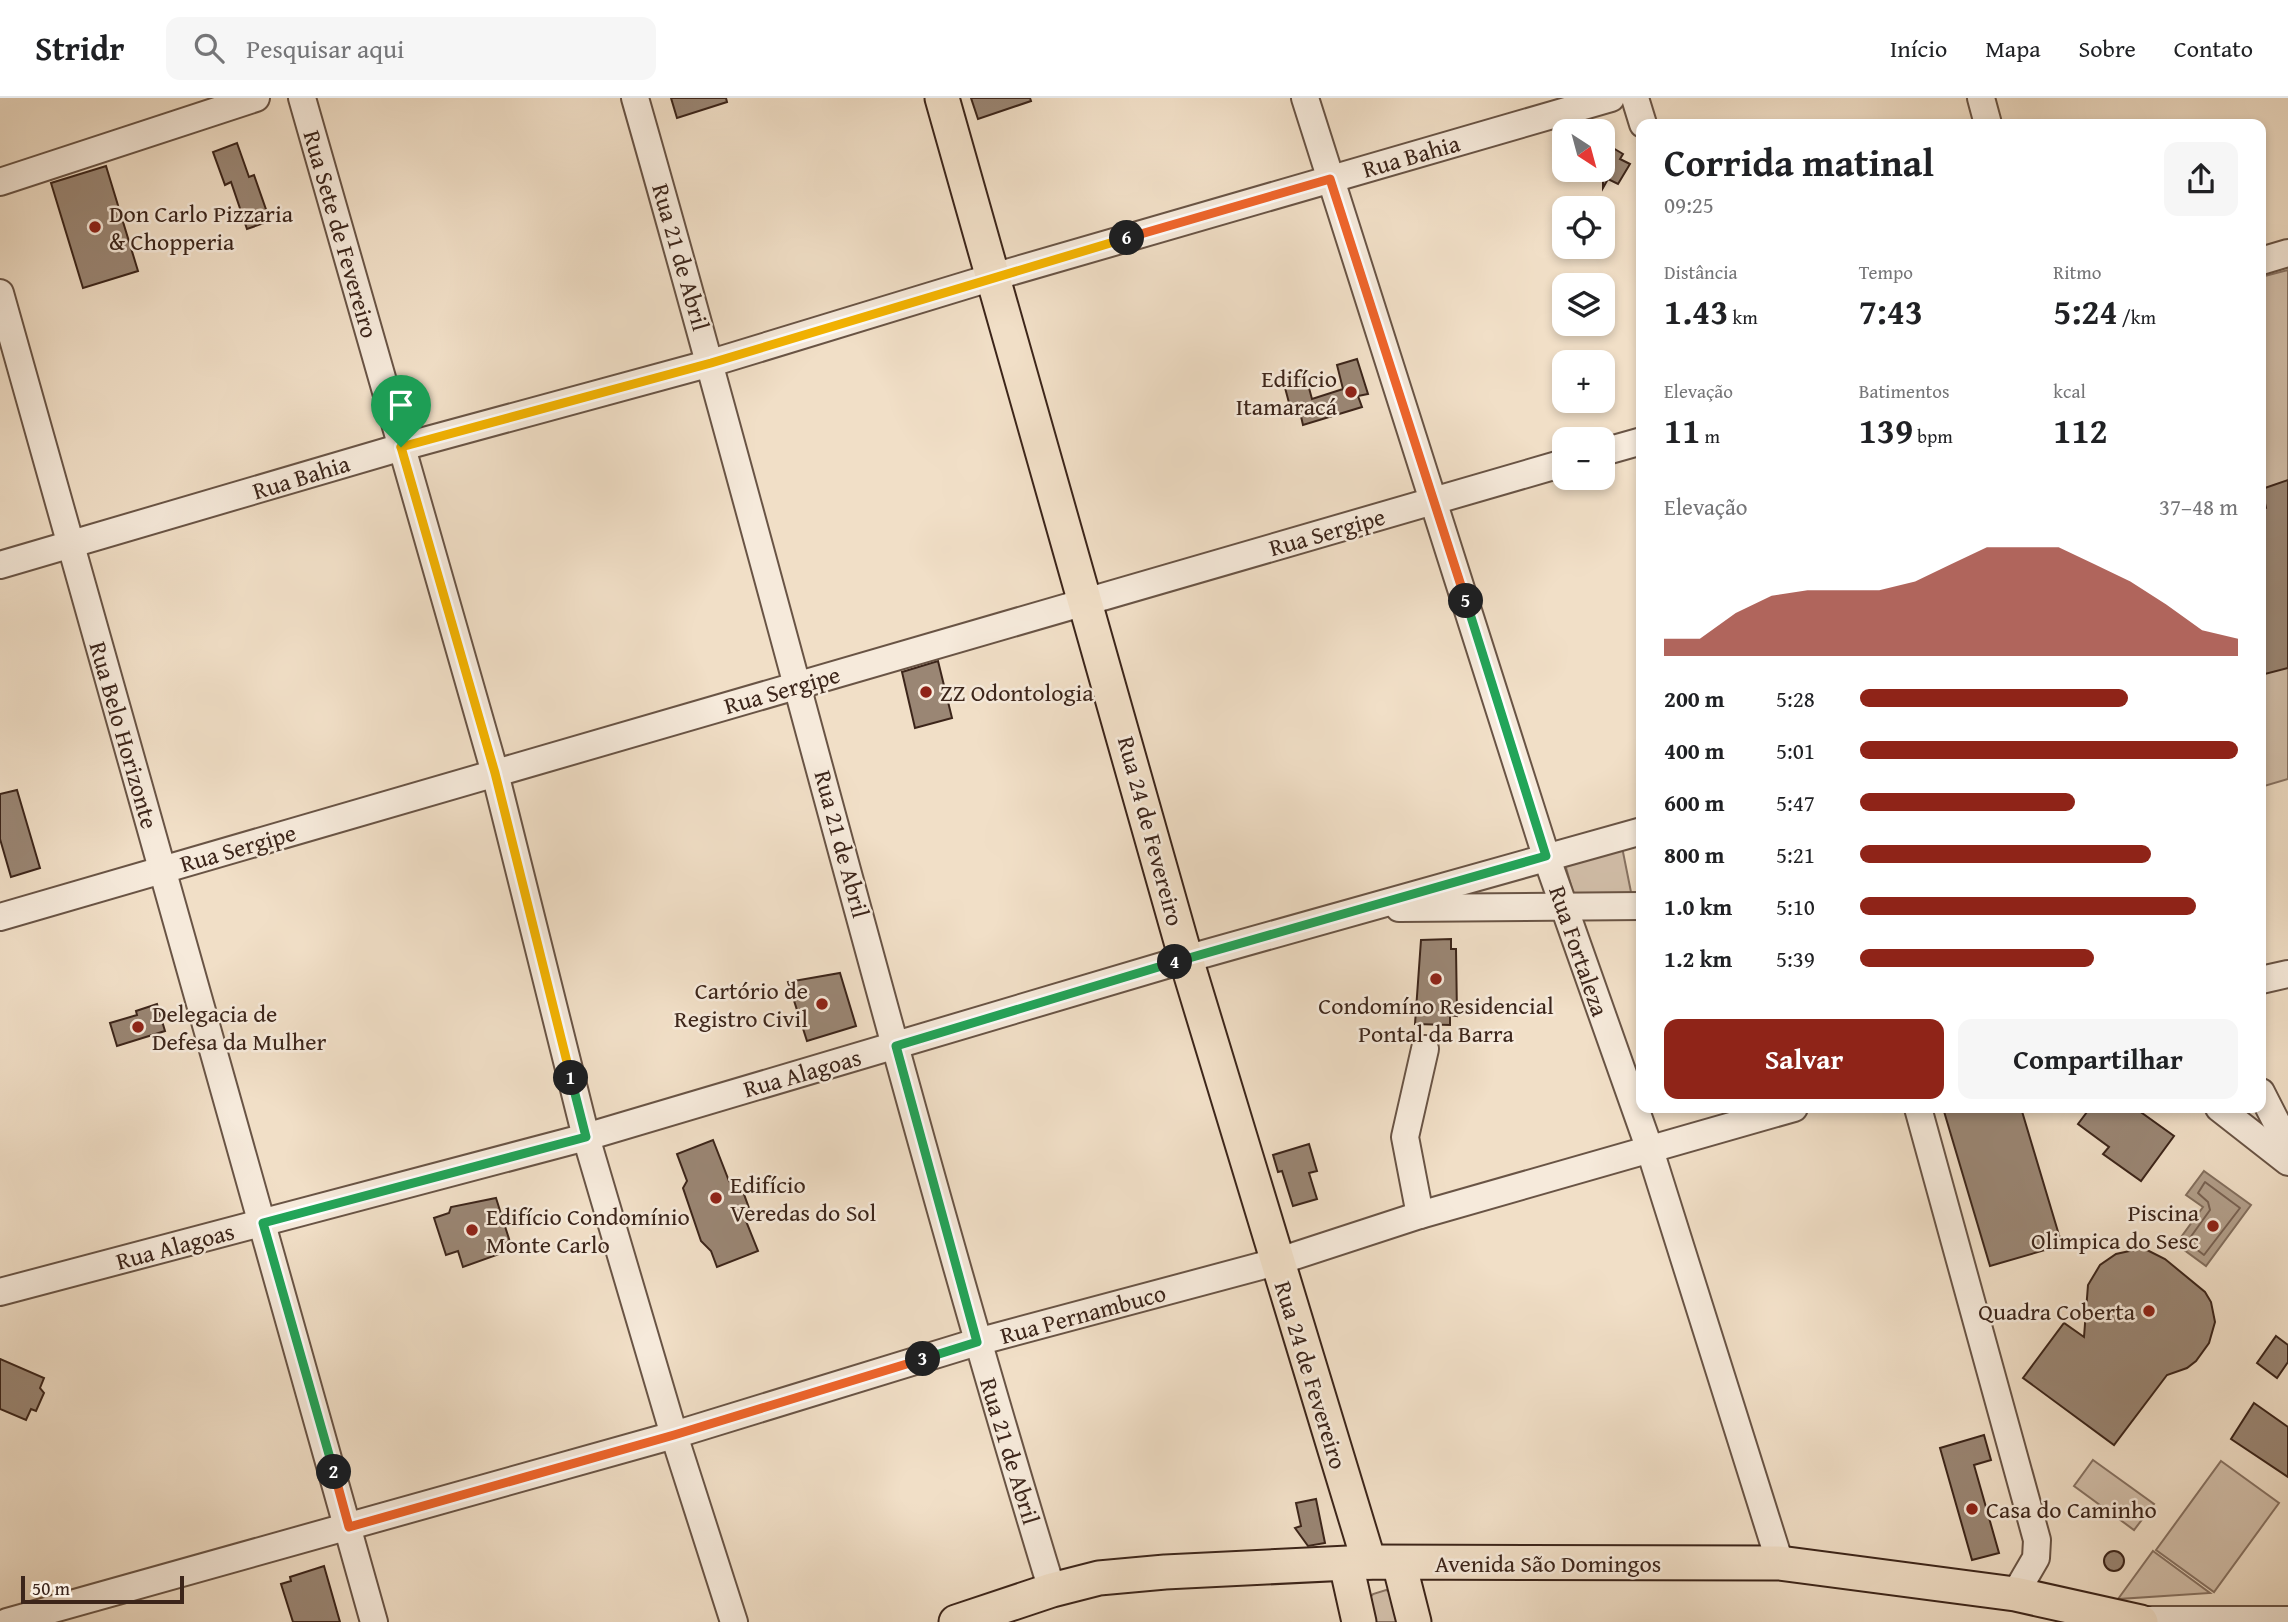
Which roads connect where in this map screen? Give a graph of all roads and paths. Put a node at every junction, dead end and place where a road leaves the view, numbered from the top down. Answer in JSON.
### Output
{"nodes":[{"id":1,"x":256,"y":98,"type":"edge"},
{"id":2,"x":302,"y":98,"type":"edge"},
{"id":3,"x":635,"y":98,"type":"edge"},
{"id":4,"x":942,"y":98,"type":"edge"},
{"id":5,"x":1305,"y":98,"type":"edge"},
{"id":6,"x":1611,"y":98,"type":"edge"},
{"id":7,"x":1635,"y":98,"type":"edge"},
{"id":8,"x":1981,"y":98,"type":"edge"},
{"id":9,"x":1641,"y":119,"type":"edge"},
{"id":10,"x":1987,"y":119,"type":"edge"},
{"id":11,"x":1330,"y":179,"type":"junction"},
{"id":12,"x":0,"y":182,"type":"edge"},
{"id":13,"x":2288,"y":253,"type":"edge"},
{"id":14,"x":2266,"y":260,"type":"edge"},
{"id":15,"x":993,"y":277,"type":"junction"},
{"id":16,"x":0,"y":293,"type":"edge"},
{"id":17,"x":711,"y":363,"type":"junction"},
{"id":18,"x":1636,"y":443,"type":"edge"},
{"id":19,"x":401,"y":447,"type":"junction"},
{"id":20,"x":1615,"y":449,"type":"edge"},
{"id":21,"x":1552,"y":467,"type":"edge"},
{"id":22,"x":1434,"y":502,"type":"junction"},
{"id":23,"x":69,"y":546,"type":"junction"},
{"id":24,"x":0,"y":565,"type":"edge"},
{"id":25,"x":1087,"y":601,"type":"junction"},
{"id":26,"x":799,"y":685,"type":"junction"},
{"id":27,"x":495,"y":773,"type":"junction"},
{"id":28,"x":1636,"y":833,"type":"edge"},
{"id":29,"x":1546,"y":856,"type":"junction"},
{"id":30,"x":163,"y":869,"type":"junction"},
{"id":31,"x":1563,"y":906,"type":"junction"},
{"id":32,"x":1636,"y":906,"type":"edge"},
{"id":33,"x":1366,"y":909,"type":"junction"},
{"id":34,"x":0,"y":917,"type":"edge"},
{"id":35,"x":1186,"y":959,"type":"junction"},
{"id":36,"x":2288,"y":974,"type":"edge"},
{"id":37,"x":2266,"y":980,"type":"edge"},
{"id":38,"x":896,"y":1046,"type":"junction"},
{"id":39,"x":1425,"y":1049,"type":"dead end"},
{"id":40,"x":2266,"y":1101,"type":"edge"},
{"id":41,"x":1636,"y":1111,"type":"edge"},
{"id":42,"x":1637,"y":1113,"type":"edge"},
{"id":43,"x":1777,"y":1113,"type":"edge"},
{"id":44,"x":1919,"y":1113,"type":"edge"},
{"id":45,"x":2235,"y":1113,"type":"edge"},
{"id":46,"x":586,"y":1137,"type":"junction"},
{"id":47,"x":2288,"y":1145,"type":"edge"},
{"id":48,"x":1650,"y":1150,"type":"junction"},
{"id":49,"x":2288,"y":1162,"type":"edge"},
{"id":50,"x":1420,"y":1215,"type":"junction"},
{"id":51,"x":263,"y":1223,"type":"junction"},
{"id":52,"x":1276,"y":1262,"type":"junction"},
{"id":53,"x":0,"y":1292,"type":"edge"},
{"id":54,"x":977,"y":1342,"type":"junction"},
{"id":55,"x":674,"y":1435,"type":"junction"},
{"id":56,"x":349,"y":1527,"type":"junction"},
{"id":57,"x":1780,"y":1563,"type":"junction"},
{"id":58,"x":1372,"y":1582,"type":"edge"},
{"id":59,"x":1052,"y":1590,"type":"junction"},
{"id":60,"x":2015,"y":1594,"type":"junction"},
{"id":61,"x":2288,"y":1620,"type":"edge"},
{"id":62,"x":2140,"y":1621,"type":"edge"},
{"id":63,"x":2232,"y":1621,"type":"edge"},
{"id":64,"x":7,"y":1622,"type":"edge"},
{"id":65,"x":374,"y":1622,"type":"edge"},
{"id":66,"x":734,"y":1622,"type":"edge"},
{"id":67,"x":956,"y":1622,"type":"edge"},
{"id":68,"x":1414,"y":1622,"type":"edge"}],
"edges":[{"from":1,"to":12,"type":"street"},
{"from":2,"to":19,"type":"street","name":"Rua Sete de Fevereiro"},
{"from":3,"to":17,"type":"street","name":"Rua 21 de Abril"},
{"from":4,"to":15,"type":"main road","name":"Rua 24 de Fevereiro"},
{"from":5,"to":11,"type":"street","name":"Rua Fortaleza"},
{"from":6,"to":11,"type":"street","name":"Rua Bahia"},
{"from":7,"to":9,"type":"street"},
{"from":8,"to":10,"type":"street"},
{"from":11,"to":15,"type":"street","name":"Rua Bahia"},
{"from":11,"to":22,"type":"street","name":"Rua Fortaleza"},
{"from":13,"to":14,"type":"street"},
{"from":15,"to":17,"type":"street","name":"Rua Bahia"},
{"from":15,"to":25,"type":"main road","name":"Rua 24 de Fevereiro"},
{"from":16,"to":23,"type":"street","name":"Rua Belo Horizonte"},
{"from":17,"to":19,"type":"street","name":"Rua Bahia"},
{"from":17,"to":26,"type":"street","name":"Rua 21 de Abril"},
{"from":18,"to":20,"type":"street"},
{"from":19,"to":23,"type":"street","name":"Rua Bahia"},
{"from":19,"to":27,"type":"street","name":"Rua Sete de Fevereiro"},
{"from":21,"to":22,"type":"street","name":"Rua Sergipe"},
{"from":22,"to":25,"type":"street","name":"Rua Sergipe"},
{"from":22,"to":29,"type":"street","name":"Rua Fortaleza"},
{"from":23,"to":24,"type":"street","name":"Rua Bahia"},
{"from":23,"to":30,"type":"street","name":"Rua Belo Horizonte"},
{"from":25,"to":26,"type":"street","name":"Rua Sergipe"},
{"from":25,"to":35,"type":"main road","name":"Rua 24 de Fevereiro"},
{"from":26,"to":27,"type":"street","name":"Rua Sergipe"},
{"from":26,"to":38,"type":"street","name":"Rua 21 de Abril"},
{"from":27,"to":30,"type":"street","name":"Rua Sergipe"},
{"from":27,"to":46,"type":"street","name":"Rua Sete de Fevereiro"},
{"from":28,"to":29,"type":"street","name":"Rua Alagoas"},
{"from":29,"to":31,"type":"street","name":"Rua Fortaleza"},
{"from":29,"to":33,"type":"street","name":"Rua Alagoas"},
{"from":30,"to":34,"type":"street","name":"Rua Sergipe"},
{"from":30,"to":51,"type":"street","name":"Rua Belo Horizonte"},
{"from":31,"to":32,"type":"street"},
{"from":31,"to":33,"type":"street"},
{"from":31,"to":41,"type":"street","name":"Rua Fortaleza"},
{"from":33,"to":35,"type":"street","name":"Rua Alagoas"},
{"from":35,"to":38,"type":"street","name":"Rua Alagoas"},
{"from":35,"to":52,"type":"main road","name":"Rua 24 de Fevereiro"},
{"from":36,"to":37,"type":"street"},
{"from":38,"to":46,"type":"street","name":"Rua Alagoas"},
{"from":38,"to":54,"type":"street","name":"Rua 21 de Abril"},
{"from":39,"to":50,"type":"street"},
{"from":40,"to":47,"type":"street"},
{"from":42,"to":48,"type":"street","name":"Rua Fortaleza"},
{"from":43,"to":48,"type":"street","name":"Rua Pernambuco"},
{"from":44,"to":60,"type":"street"},
{"from":45,"to":49,"type":"street"},
{"from":46,"to":51,"type":"street","name":"Rua Alagoas"},
{"from":46,"to":55,"type":"street","name":"Rua Sete de Fevereiro"},
{"from":48,"to":50,"type":"street","name":"Rua Pernambuco"},
{"from":48,"to":57,"type":"street","name":"Rua Fortaleza"},
{"from":50,"to":52,"type":"street","name":"Rua Pernambuco"},
{"from":51,"to":53,"type":"street","name":"Rua Alagoas"},
{"from":51,"to":56,"type":"street","name":"Rua Belo Horizonte"},
{"from":52,"to":54,"type":"street","name":"Rua Pernambuco"},
{"from":52,"to":58,"type":"main road","name":"Rua 24 de Fevereiro"},
{"from":54,"to":55,"type":"street","name":"Rua Pernambuco"},
{"from":54,"to":59,"type":"street","name":"Rua 21 de Abril"},
{"from":55,"to":56,"type":"street","name":"Rua Pernambuco"},
{"from":55,"to":66,"type":"street","name":"Rua Sete de Fevereiro"},
{"from":56,"to":64,"type":"street","name":"Rua Pernambuco"},
{"from":56,"to":65,"type":"street","name":"Rua Belo Horizonte"},
{"from":57,"to":58,"type":"main road","name":"Avenida São Domingos"},
{"from":57,"to":60,"type":"main road","name":"Avenida São Domingos"},
{"from":58,"to":59,"type":"main road","name":"Avenida São Domingos"},
{"from":58,"to":68,"type":"main road","name":"Rua 24 de Fevereiro"},
{"from":59,"to":67,"type":"main road","name":"Avenida São Domingos"},
{"from":60,"to":62,"type":"main road","name":"Avenida São Domingos"},
{"from":61,"to":63,"type":"street"},
{"from":62,"to":63,"type":"street"}]}
